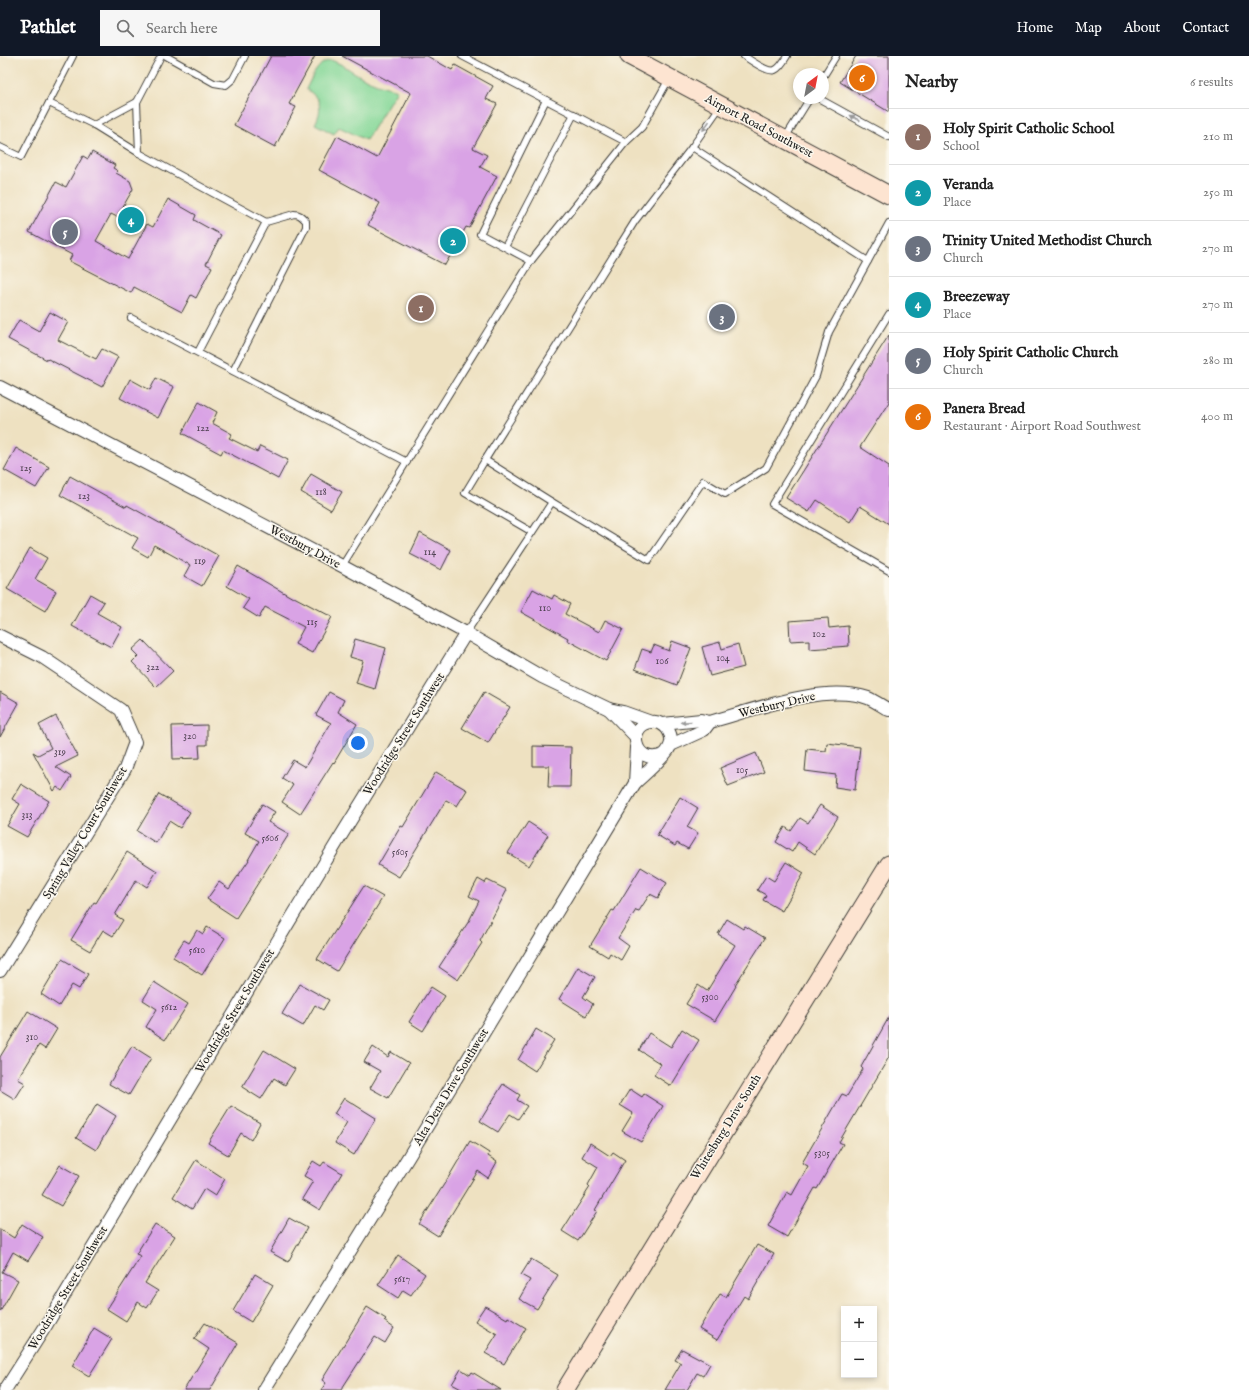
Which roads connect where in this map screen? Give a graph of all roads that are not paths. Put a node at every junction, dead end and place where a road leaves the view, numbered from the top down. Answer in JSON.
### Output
{"nodes":[{"id":1,"x":73,"y":56,"type":"edge"},
{"id":2,"x":161,"y":56,"type":"edge"},
{"id":3,"x":166,"y":56,"type":"edge"},
{"id":4,"x":245,"y":56,"type":"edge"},
{"id":5,"x":462,"y":56,"type":"edge"},
{"id":6,"x":629,"y":56,"type":"edge"},
{"id":7,"x":744,"y":56,"type":"edge"},
{"id":8,"x":787,"y":56,"type":"edge"},
{"id":9,"x":836,"y":56,"type":"edge"},
{"id":10,"x":829,"y":68,"type":"edge"},
{"id":11,"x":670,"y":78,"type":"junction"},
{"id":12,"x":546,"y":100,"type":"junction"},
{"id":13,"x":137,"y":102,"type":"junction"},
{"id":14,"x":49,"y":103,"type":"junction"},
{"id":15,"x":806,"y":104,"type":"edge"},
{"id":16,"x":829,"y":104,"type":"edge"},
{"id":17,"x":721,"y":105,"type":"junction"},
{"id":18,"x":574,"y":114,"type":"junction"},
{"id":19,"x":94,"y":125,"type":"junction"},
{"id":20,"x":889,"y":137,"type":"edge"},
{"id":21,"x":784,"y":139,"type":"junction"},
{"id":22,"x":626,"y":142,"type":"junction"},
{"id":23,"x":0,"y":147,"type":"edge"},
{"id":24,"x":692,"y":147,"type":"junction"},
{"id":25,"x":139,"y":154,"type":"junction"},
{"id":26,"x":889,"y":195,"type":"edge"},
{"id":27,"x":266,"y":222,"type":"junction"},
{"id":28,"x":889,"y":223,"type":"edge"},
{"id":29,"x":505,"y":247,"type":"junction"},
{"id":30,"x":531,"y":261,"type":"junction"},
{"id":31,"x":868,"y":261,"type":"junction"},
{"id":32,"x":889,"y":314,"type":"edge"},
{"id":33,"x":132,"y":318,"type":"dead end"},
{"id":34,"x":198,"y":352,"type":"junction"},
{"id":35,"x":233,"y":371,"type":"junction"},
{"id":36,"x":0,"y":387,"type":"edge"},
{"id":37,"x":485,"y":460,"type":"junction"},
{"id":38,"x":407,"y":462,"type":"junction"},
{"id":39,"x":552,"y":502,"type":"junction"},
{"id":40,"x":532,"y":532,"type":"junction"},
{"id":41,"x":342,"y":566,"type":"junction"},
{"id":42,"x":889,"y":571,"type":"edge"},
{"id":43,"x":466,"y":633,"type":"junction"},
{"id":44,"x":0,"y":636,"type":"edge"},
{"id":45,"x":609,"y":709,"type":"junction"},
{"id":46,"x":889,"y":710,"type":"edge"},
{"id":47,"x":710,"y":722,"type":"junction"},
{"id":48,"x":657,"y":723,"type":"junction"},
{"id":49,"x":637,"y":742,"type":"junction"},
{"id":50,"x":667,"y":750,"type":"junction"},
{"id":51,"x":636,"y":783,"type":"junction"},
{"id":52,"x":889,"y":864,"type":"edge"},
{"id":53,"x":0,"y":970,"type":"edge"},
{"id":54,"x":5,"y":1390,"type":"edge"},
{"id":55,"x":264,"y":1390,"type":"edge"},
{"id":56,"x":565,"y":1390,"type":"edge"}],
"edges":[{"from":1,"to":14,"type":"lane"},
{"from":2,"to":13,"type":"lane"},
{"from":3,"to":4,"type":"lane"},
{"from":5,"to":12,"type":"lane"},
{"from":6,"to":11,"type":"main road","name":"Airport Road Southwest"},
{"from":7,"to":8,"type":"lane"},
{"from":9,"to":10,"type":"lane"},
{"from":11,"to":17,"type":"main road","name":"Airport Road Southwest"},
{"from":11,"to":22,"type":"lane"},
{"from":12,"to":18,"type":"lane"},
{"from":12,"to":29,"type":"lane"},
{"from":13,"to":19,"type":"lane"},
{"from":13,"to":25,"type":"lane"},
{"from":14,"to":19,"type":"lane"},
{"from":14,"to":23,"type":"lane"},
{"from":15,"to":21,"type":"lane"},
{"from":20,"to":16,"type":"lane","one_way":true},
{"from":17,"to":21,"type":"main road","name":"Airport Road Southwest"},
{"from":17,"to":24,"type":"lane","one_way":true},
{"from":18,"to":22,"type":"lane"},
{"from":18,"to":29,"type":"lane"},
{"from":19,"to":25,"type":"lane"},
{"from":21,"to":26,"type":"main road","name":"Airport Road Southwest"},
{"from":22,"to":30,"type":"lane"},
{"from":24,"to":31,"type":"lane"},
{"from":24,"to":37,"type":"lane"},
{"from":25,"to":27,"type":"lane"},
{"from":27,"to":34,"type":"lane"},
{"from":27,"to":35,"type":"lane"},
{"from":28,"to":31,"type":"lane"},
{"from":29,"to":30,"type":"lane"},
{"from":30,"to":38,"type":"lane"},
{"from":31,"to":39,"type":"lane"},
{"from":32,"to":42,"type":"lane"},
{"from":33,"to":34,"type":"lane"},
{"from":34,"to":35,"type":"lane"},
{"from":35,"to":38,"type":"lane"},
{"from":36,"to":41,"type":"street","name":"Westbury Drive"},
{"from":37,"to":39,"type":"lane"},
{"from":37,"to":40,"type":"lane"},
{"from":38,"to":41,"type":"lane"},
{"from":39,"to":40,"type":"lane"},
{"from":40,"to":43,"type":"lane"},
{"from":41,"to":43,"type":"street","name":"Westbury Drive"},
{"from":43,"to":45,"type":"street","name":"Westbury Drive"},
{"from":43,"to":54,"type":"street","name":"Woodridge Street Southwest"},
{"from":44,"to":53,"type":"street","name":"Spring Valley Court Southwest"},
{"from":45,"to":48,"type":"street","name":"Westbury Drive"},
{"from":45,"to":49,"type":"street","name":"Westbury Drive"},
{"from":46,"to":47,"type":"street","name":"Westbury Drive"},
{"from":47,"to":48,"type":"street","name":"Westbury Drive","one_way":true},
{"from":47,"to":50,"type":"street","name":"Westbury Drive"},
{"from":48,"to":49,"type":"street"},
{"from":48,"to":50,"type":"street"},
{"from":49,"to":50,"type":"street"},
{"from":49,"to":51,"type":"street","name":"Alta Dena Drive Southwest"},
{"from":50,"to":51,"type":"street","name":"Alta Dena Drive Southwest"},
{"from":51,"to":55,"type":"street","name":"Alta Dena Drive Southwest"},
{"from":52,"to":56,"type":"main road","name":"Whitesburg Drive South"}]}
